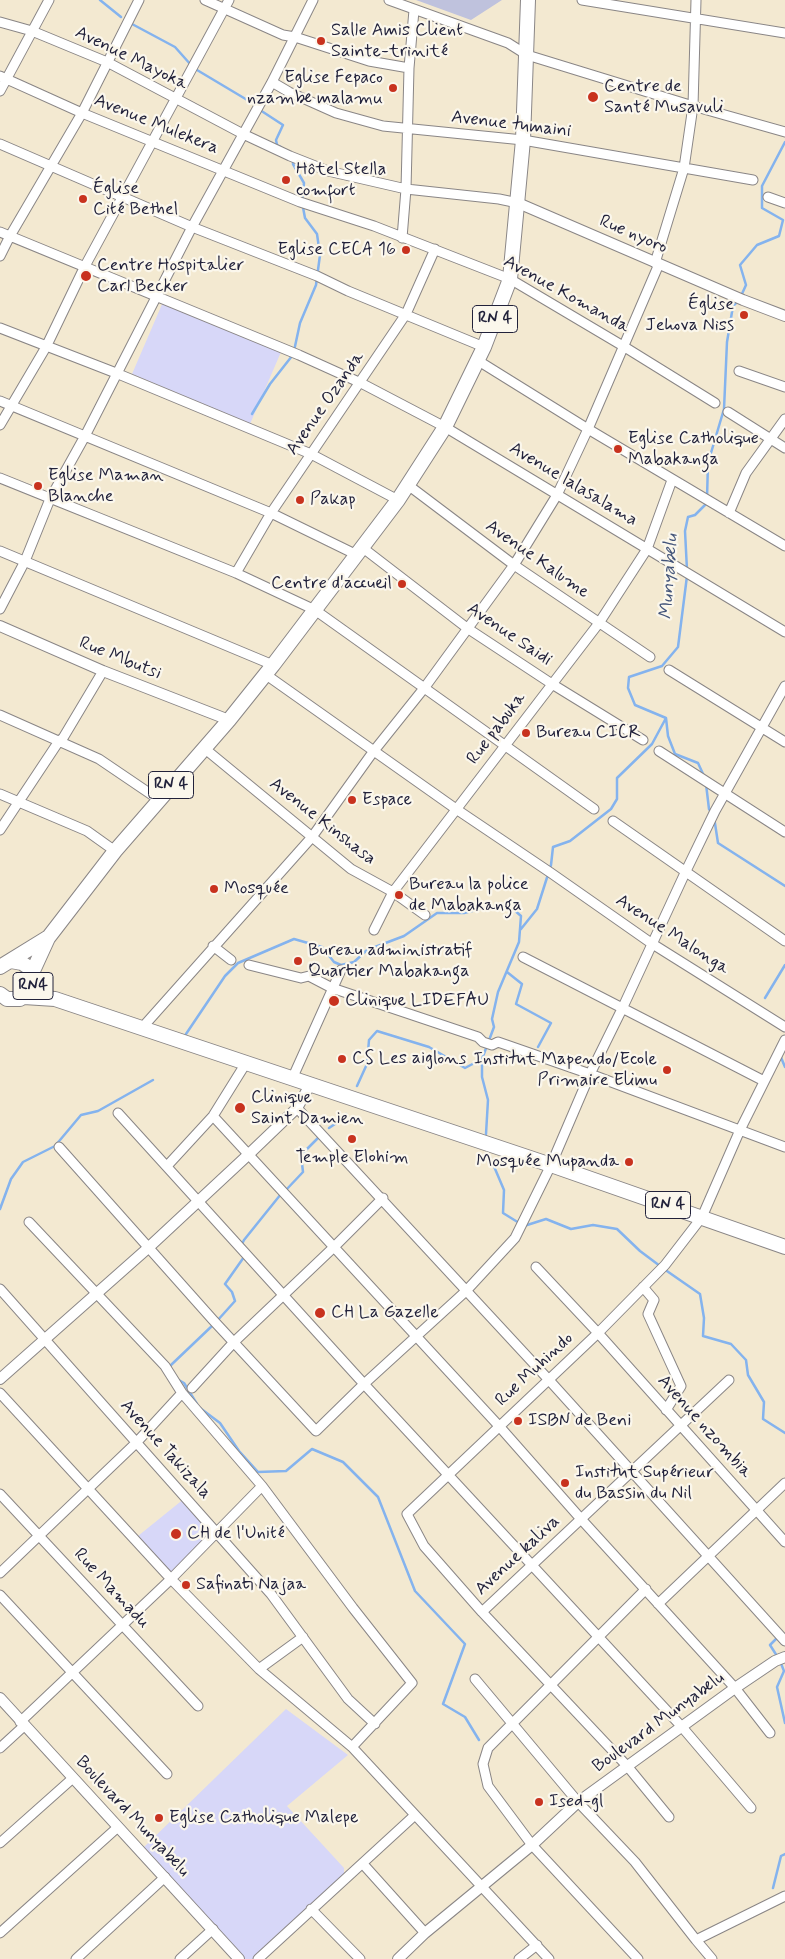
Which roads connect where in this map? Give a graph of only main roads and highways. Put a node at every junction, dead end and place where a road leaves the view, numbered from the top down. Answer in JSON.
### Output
{"nodes":[{"id":1,"x":528,"y":0,"type":"edge"},
{"id":2,"x":48,"y":938,"type":"junction"},
{"id":3,"x":5,"y":964,"type":"edge"},
{"id":4,"x":33,"y":976,"type":"junction"},
{"id":5,"x":0,"y":994,"type":"edge"},
{"id":6,"x":20,"y":998,"type":"junction"},
{"id":7,"x":55,"y":999,"type":"junction"},
{"id":8,"x":0,"y":1008,"type":"edge"},
{"id":9,"x":785,"y":1246,"type":"edge"}],
"edges":[{"from":1,"to":2,"type":"highway","number":"RN 4"},
{"from":2,"to":3,"type":"highway","number":"RN4"},
{"from":2,"to":4,"type":"highway","number":"RN 4"},
{"from":3,"to":4,"type":"highway","number":"RN4"},
{"from":4,"to":6,"type":"highway","number":"RN4"},
{"from":4,"to":7,"type":"highway","number":"RN 4"},
{"from":5,"to":6,"type":"highway","number":"RN4"},
{"from":6,"to":7,"type":"highway","number":"RN4"},
{"from":6,"to":8,"type":"highway"},
{"from":7,"to":9,"type":"highway","number":"RN 4"}]}
